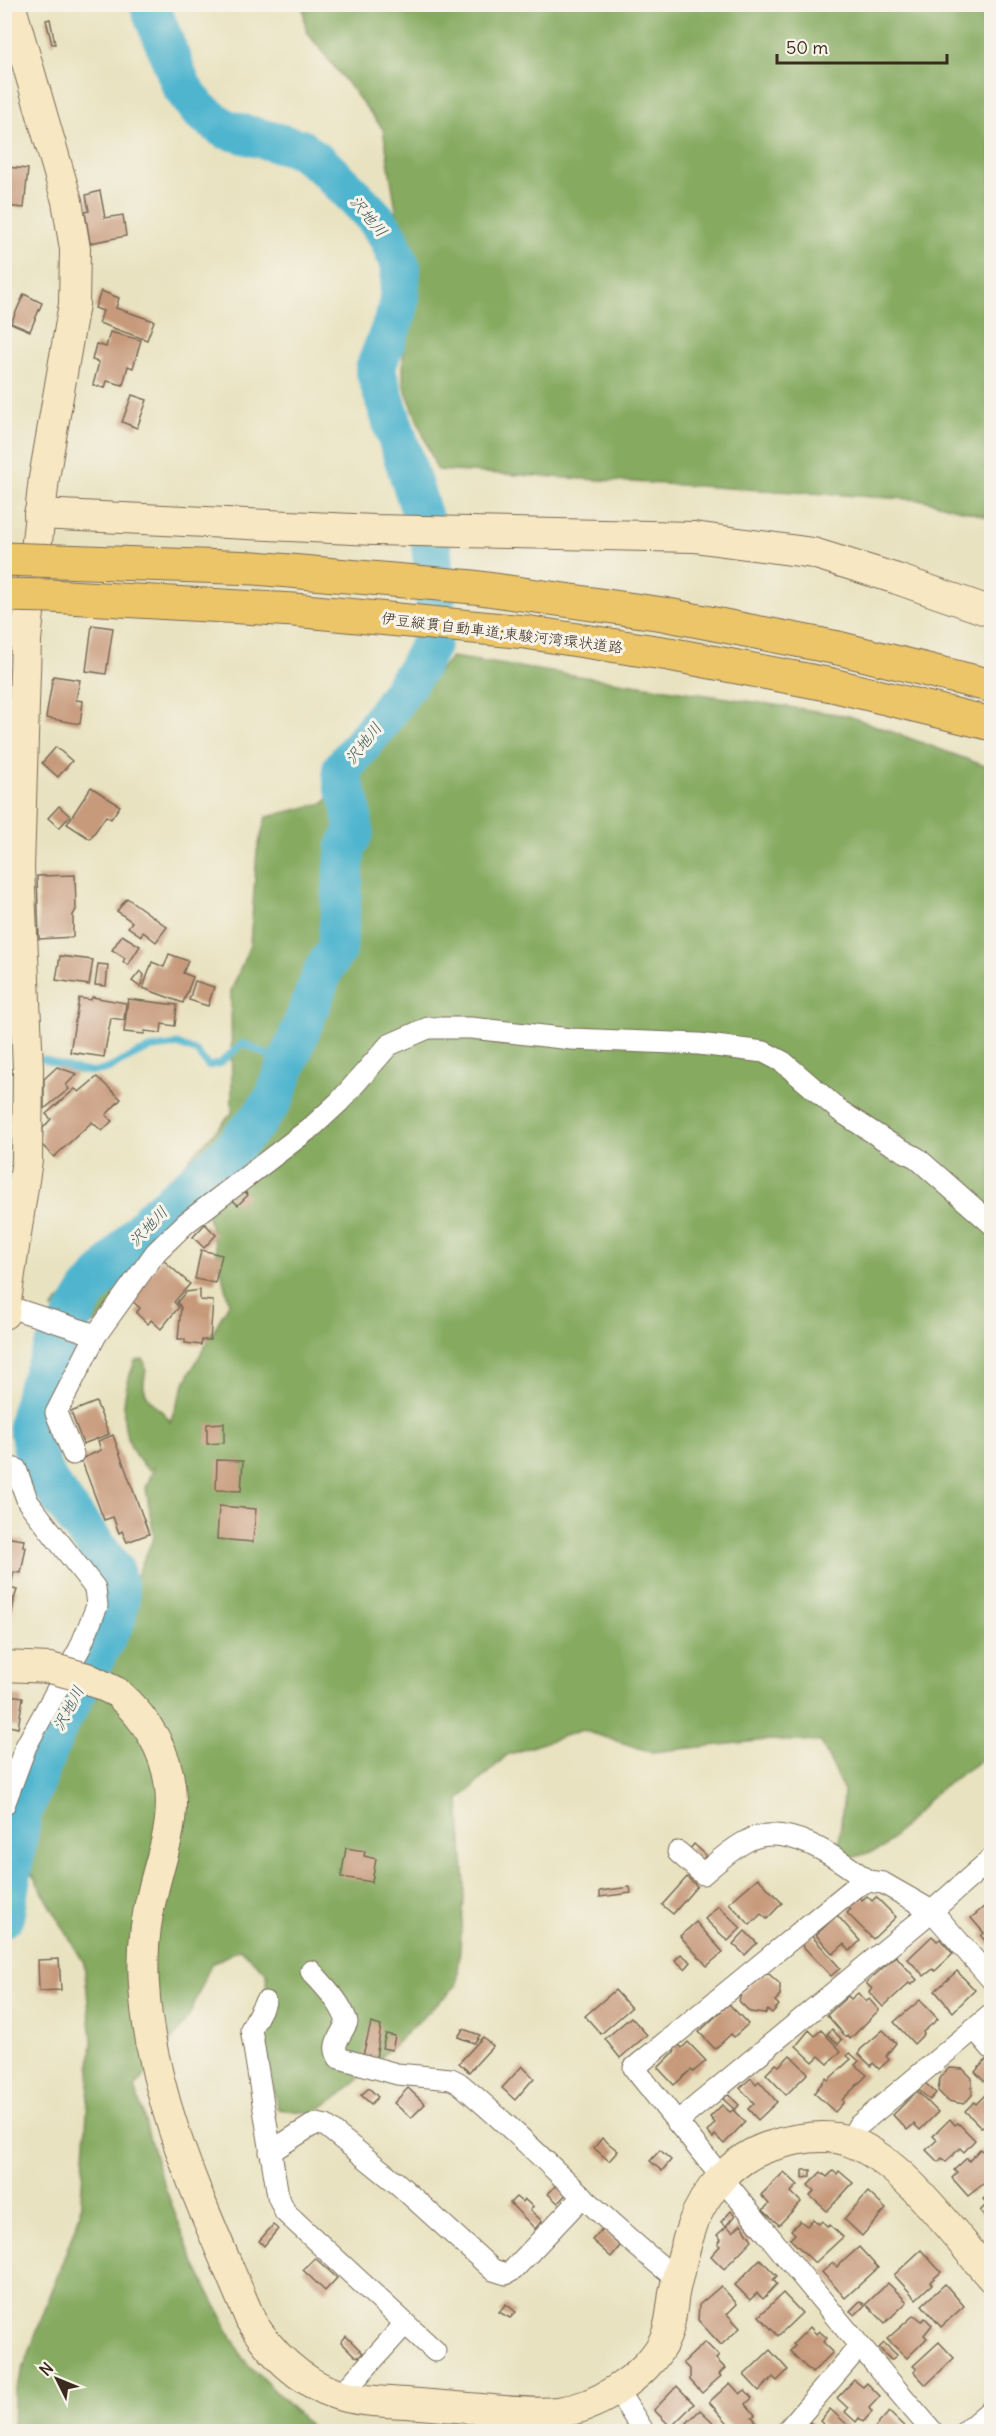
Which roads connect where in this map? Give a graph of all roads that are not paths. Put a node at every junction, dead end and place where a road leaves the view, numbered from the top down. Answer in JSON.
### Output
{"nodes":[{"id":1,"x":10,"y":4,"type":"edge"},
{"id":2,"x":39,"y":513,"type":"junction"},
{"id":3,"x":4,"y":559,"type":"edge"},
{"id":4,"x":4,"y":596,"type":"edge"},
{"id":5,"x":992,"y":612,"type":"edge"},
{"id":6,"x":992,"y":686,"type":"edge"},
{"id":7,"x":992,"y":724,"type":"edge"},
{"id":8,"x":12,"y":1218,"type":"edge"},
{"id":9,"x":992,"y":1224,"type":"edge"},
{"id":10,"x":5,"y":1310,"type":"edge"},
{"id":11,"x":96,"y":1335,"type":"junction"},
{"id":12,"x":73,"y":1454,"type":"dead end"},
{"id":13,"x":4,"y":1467,"type":"edge"},
{"id":14,"x":4,"y":1666,"type":"edge"},
{"id":15,"x":4,"y":1805,"type":"edge"},
{"id":16,"x":678,"y":1852,"type":"dead end"},
{"id":17,"x":992,"y":1858,"type":"edge"},
{"id":18,"x":868,"y":1881,"type":"junction"},
{"id":19,"x":932,"y":1911,"type":"junction"},
{"id":20,"x":310,"y":1971,"type":"dead end"},
{"id":21,"x":992,"y":1980,"type":"edge"},
{"id":22,"x":265,"y":2002,"type":"dead end"},
{"id":23,"x":992,"y":2014,"type":"edge"},
{"id":24,"x":974,"y":2028,"type":"junction"},
{"id":25,"x":992,"y":2049,"type":"edge"},
{"id":26,"x":677,"y":2122,"type":"junction"},
{"id":27,"x":850,"y":2141,"type":"junction"},
{"id":28,"x":270,"y":2152,"type":"junction"},
{"id":29,"x":721,"y":2179,"type":"junction"},
{"id":30,"x":583,"y":2196,"type":"junction"},
{"id":31,"x":992,"y":2278,"type":"edge"},
{"id":32,"x":677,"y":2279,"type":"junction"},
{"id":33,"x":405,"y":2324,"type":"junction"},
{"id":34,"x":859,"y":2347,"type":"junction"},
{"id":35,"x":435,"y":2351,"type":"dead end"},
{"id":36,"x":617,"y":2390,"type":"junction"},
{"id":37,"x":341,"y":2395,"type":"junction"},
{"id":38,"x":992,"y":2409,"type":"edge"},
{"id":39,"x":644,"y":2432,"type":"edge"},
{"id":40,"x":786,"y":2432,"type":"edge"},
{"id":41,"x":933,"y":2432,"type":"edge"},
{"id":42,"x":965,"y":2432,"type":"edge"}],
"edges":[{"from":1,"to":2,"type":"street"},
{"from":2,"to":5,"type":"street"},
{"from":2,"to":8,"type":"street"},
{"from":3,"to":6,"type":"highway","bridge":true},
{"from":4,"to":7,"type":"highway","name":"伊豆縦貫自動車道;東駿河湾環状道路","bridge":true},
{"from":8,"to":10,"type":"street"},
{"from":9,"to":11,"type":"street"},
{"from":10,"to":11,"type":"street"},
{"from":11,"to":12,"type":"street"},
{"from":13,"to":15,"type":"street"},
{"from":14,"to":37,"type":"street","bridge":true},
{"from":16,"to":18,"type":"street"},
{"from":17,"to":19,"type":"street"},
{"from":18,"to":19,"type":"street"},
{"from":18,"to":26,"type":"street"},
{"from":19,"to":21,"type":"street"},
{"from":19,"to":26,"type":"street"},
{"from":20,"to":30,"type":"street"},
{"from":22,"to":28,"type":"street"},
{"from":23,"to":24,"type":"street"},
{"from":24,"to":25,"type":"street"},
{"from":24,"to":27,"type":"street"},
{"from":26,"to":29,"type":"street"},
{"from":27,"to":29,"type":"street"},
{"from":27,"to":31,"type":"street"},
{"from":28,"to":30,"type":"street"},
{"from":28,"to":33,"type":"street"},
{"from":29,"to":32,"type":"street"},
{"from":29,"to":34,"type":"street"},
{"from":30,"to":32,"type":"street"},
{"from":32,"to":36,"type":"street"},
{"from":33,"to":35,"type":"street"},
{"from":33,"to":37,"type":"street"},
{"from":34,"to":40,"type":"street"},
{"from":34,"to":41,"type":"street"},
{"from":36,"to":37,"type":"street"},
{"from":36,"to":39,"type":"street"},
{"from":38,"to":42,"type":"street"}]}
